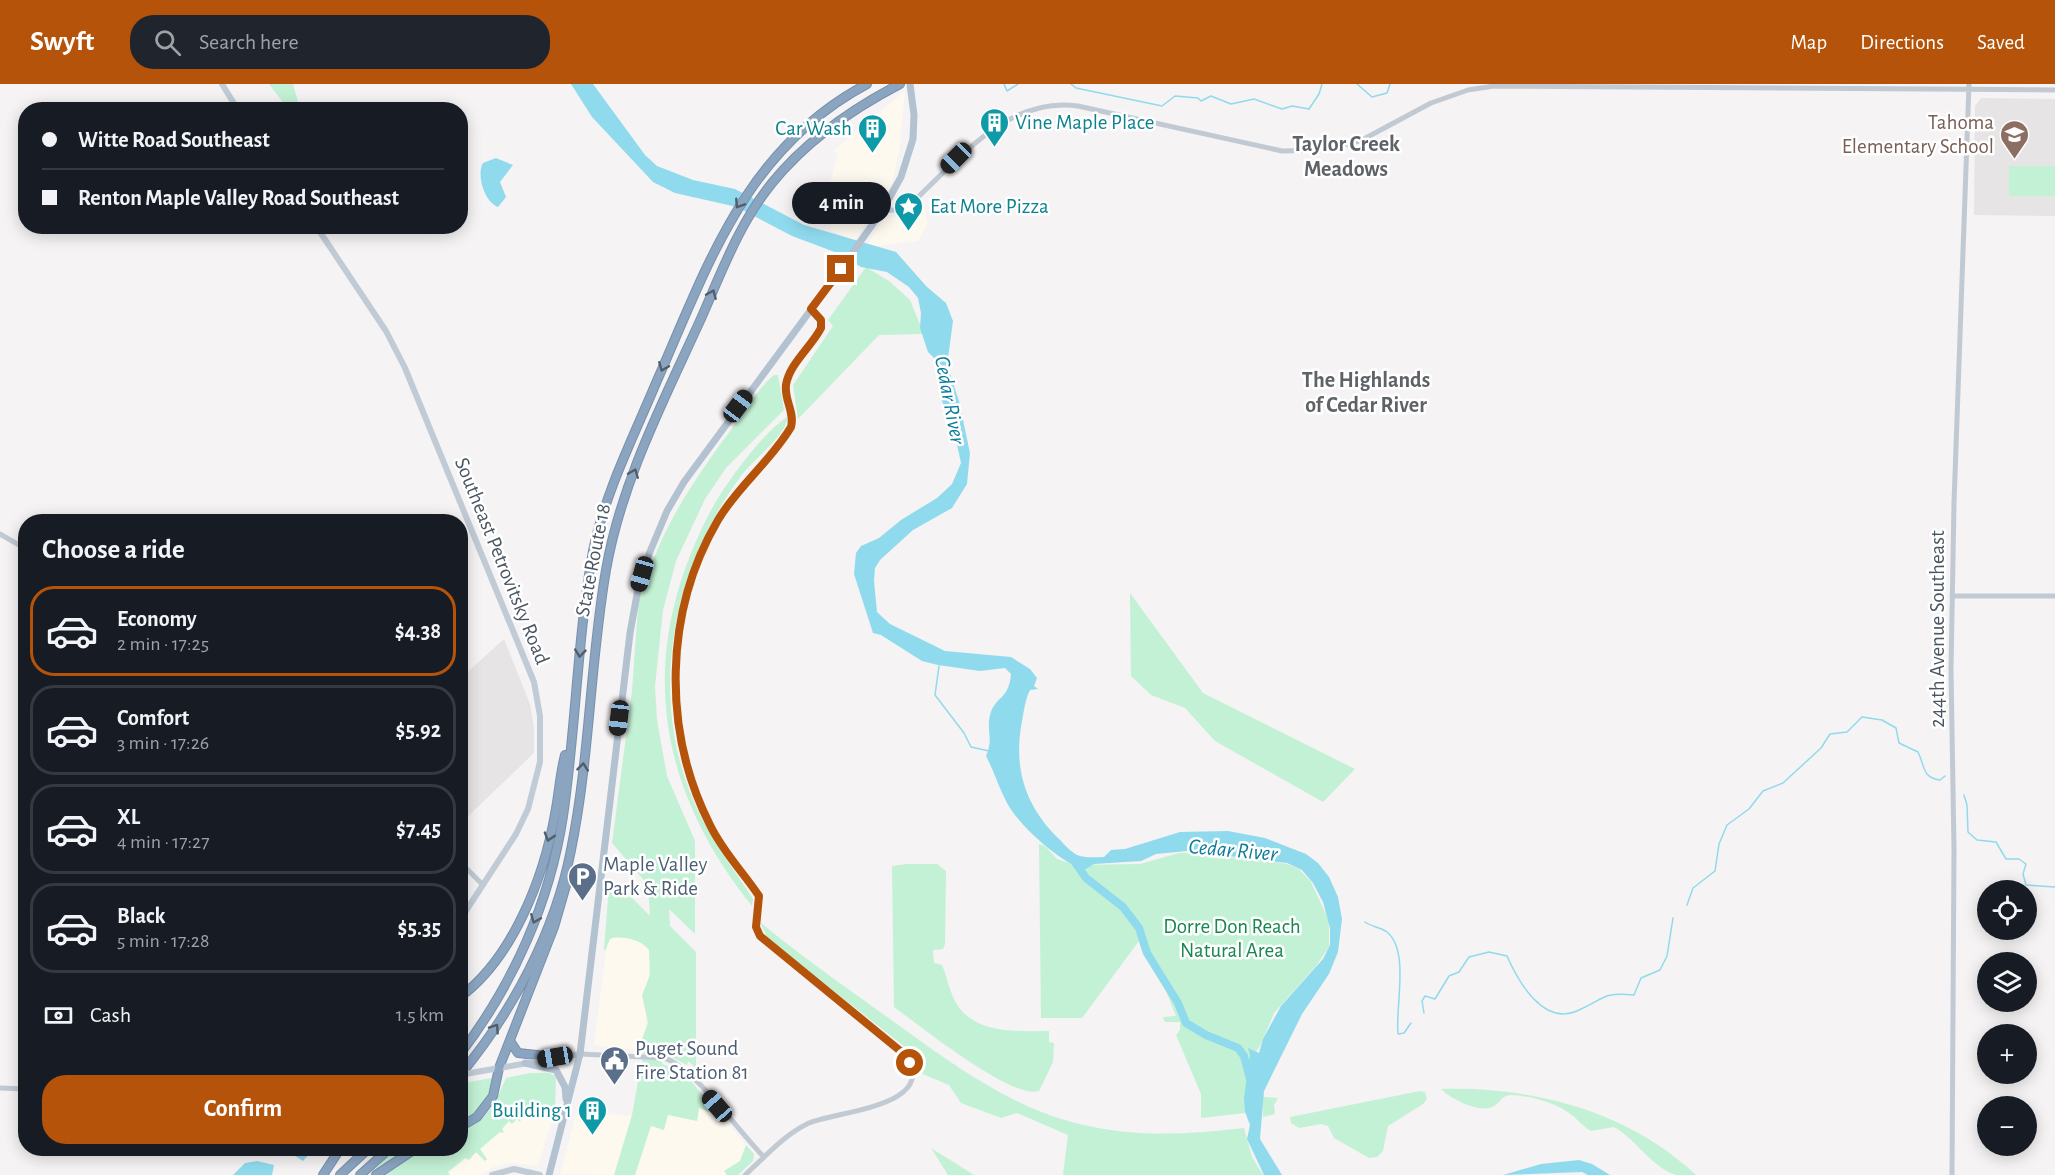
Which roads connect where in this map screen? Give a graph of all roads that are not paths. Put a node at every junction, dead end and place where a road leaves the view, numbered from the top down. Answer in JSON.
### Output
{"nodes":[{"id":1,"x":222,"y":84,"type":"edge"},
{"id":2,"x":867,"y":84,"type":"edge"},
{"id":3,"x":900,"y":84,"type":"edge"},
{"id":4,"x":910,"y":84,"type":"edge"},
{"id":5,"x":1969,"y":87,"type":"edge"},
{"id":6,"x":2055,"y":90,"type":"edge"},
{"id":7,"x":233,"y":102,"type":"edge"},
{"id":8,"x":882,"y":211,"type":"junction"},
{"id":9,"x":321,"y":234,"type":"edge"},
{"id":10,"x":811,"y":309,"type":"junction"},
{"id":11,"x":465,"y":514,"type":"edge"},
{"id":12,"x":468,"y":521,"type":"edge"},
{"id":13,"x":0,"y":534,"type":"edge"},
{"id":14,"x":18,"y":544,"type":"edge"},
{"id":15,"x":1952,"y":596,"type":"junction"},
{"id":16,"x":2055,"y":596,"type":"edge"},
{"id":17,"x":573,"y":718,"type":"junction"},
{"id":18,"x":579,"y":804,"type":"junction"},
{"id":19,"x":468,"y":870,"type":"edge"},
{"id":20,"x":483,"y":885,"type":"junction"},
{"id":21,"x":468,"y":908,"type":"edge"},
{"id":22,"x":468,"y":990,"type":"edge"},
{"id":23,"x":510,"y":1039,"type":"junction"},
{"id":24,"x":468,"y":1043,"type":"edge"},
{"id":25,"x":580,"y":1054,"type":"junction"},
{"id":26,"x":555,"y":1057,"type":"junction"},
{"id":27,"x":525,"y":1063,"type":"junction"},
{"id":28,"x":468,"y":1064,"type":"edge"},
{"id":29,"x":499,"y":1068,"type":"junction"},
{"id":30,"x":468,"y":1074,"type":"edge"},
{"id":31,"x":0,"y":1088,"type":"edge"},
{"id":32,"x":18,"y":1089,"type":"edge"},
{"id":33,"x":567,"y":1106,"type":"junction"},
{"id":34,"x":468,"y":1123,"type":"edge"},
{"id":35,"x":335,"y":1156,"type":"edge"},
{"id":36,"x":360,"y":1156,"type":"edge"},
{"id":37,"x":380,"y":1156,"type":"edge"},
{"id":38,"x":404,"y":1156,"type":"edge"},
{"id":39,"x":764,"y":1157,"type":"junction"},
{"id":40,"x":323,"y":1175,"type":"edge"},
{"id":41,"x":340,"y":1175,"type":"edge"},
{"id":42,"x":360,"y":1175,"type":"edge"},
{"id":43,"x":376,"y":1175,"type":"edge"},
{"id":44,"x":492,"y":1175,"type":"edge"},
{"id":45,"x":540,"y":1175,"type":"edge"},
{"id":46,"x":549,"y":1175,"type":"edge"},
{"id":47,"x":745,"y":1175,"type":"edge"},
{"id":48,"x":1952,"y":1175,"type":"edge"}],
"edges":[{"from":1,"to":7,"type":"main road"},
{"from":2,"to":17,"type":"highway","name":"State Route 18","one_way":true},
{"from":18,"to":3,"type":"highway","name":"State Route 18","one_way":true},
{"from":4,"to":8,"type":"main road"},
{"from":5,"to":6,"type":"street"},
{"from":5,"to":8,"type":"street"},
{"from":5,"to":15,"type":"street","name":"244th Avenue Southeast"},
{"from":8,"to":10,"type":"main road"},
{"from":9,"to":11,"type":"main road","name":"Southeast Petrovitsky Road"},
{"from":10,"to":25,"type":"main road"},
{"from":10,"to":39,"type":"street"},
{"from":12,"to":20,"type":"main road","name":"Southeast Petrovitsky Road"},
{"from":13,"to":14,"type":"street"},
{"from":15,"to":16,"type":"street"},
{"from":15,"to":48,"type":"street","name":"244th Avenue Southeast"},
{"from":17,"to":22,"type":"highway","one_way":true},
{"from":17,"to":24,"type":"highway","name":"State Route 18","one_way":true},
{"from":18,"to":23,"type":"highway"},
{"from":28,"to":18,"type":"highway","name":"State Route 18","one_way":true},
{"from":19,"to":20,"type":"street"},
{"from":20,"to":21,"type":"main road","name":"Southeast Petrovitsky Road"},
{"from":23,"to":26,"type":"highway"},
{"from":23,"to":29,"type":"highway"},
{"from":25,"to":26,"type":"main road"},
{"from":25,"to":33,"type":"main road"},
{"from":25,"to":39,"type":"street"},
{"from":26,"to":27,"type":"main road"},
{"from":27,"to":29,"type":"main road"},
{"from":27,"to":33,"type":"main road"},
{"from":29,"to":30,"type":"main road","bridge":true},
{"from":29,"to":34,"type":"highway"},
{"from":31,"to":32,"type":"street"},
{"from":33,"to":46,"type":"main road"},
{"from":35,"to":40,"type":"highway"},
{"from":36,"to":41,"type":"highway"},
{"from":37,"to":42,"type":"highway"},
{"from":38,"to":43,"type":"highway"},
{"from":39,"to":47,"type":"street"},
{"from":44,"to":45,"type":"main road"}]}
